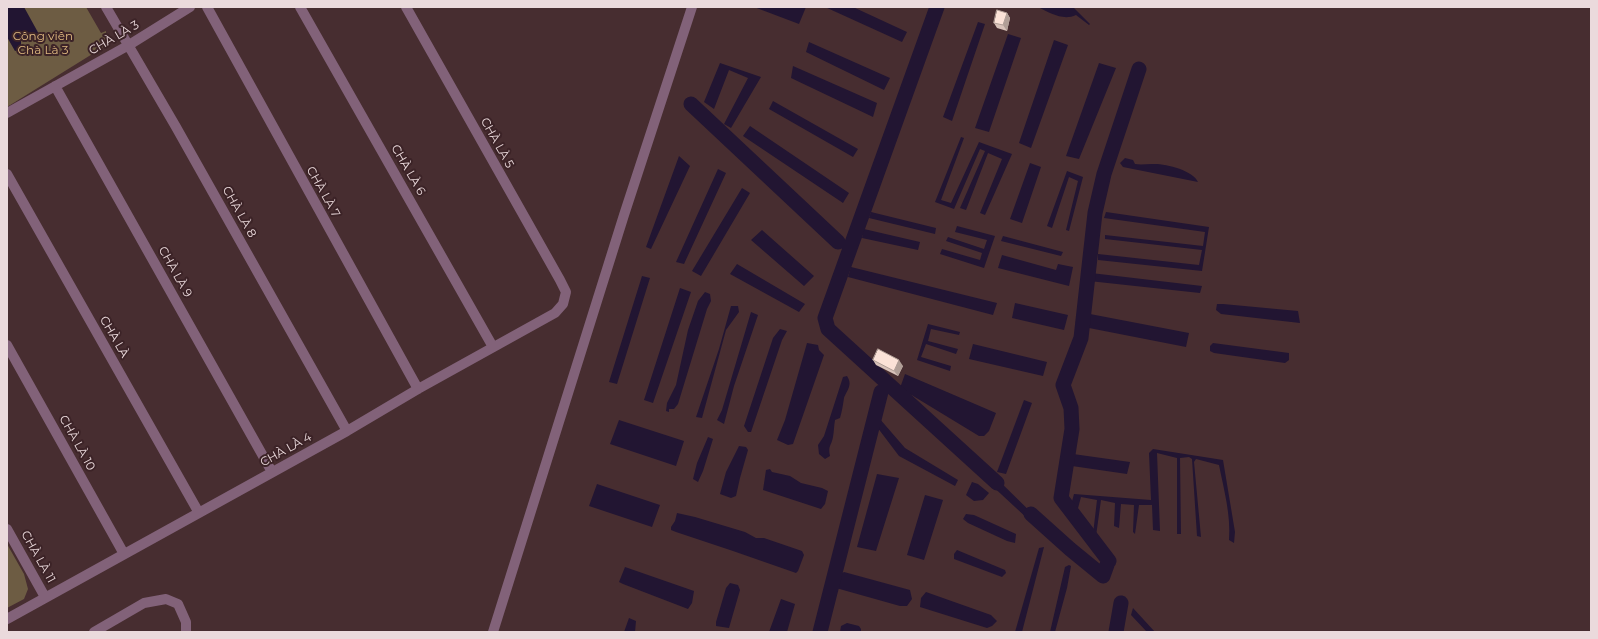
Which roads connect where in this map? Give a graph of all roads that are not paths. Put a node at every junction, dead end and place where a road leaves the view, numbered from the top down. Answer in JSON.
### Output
{"nodes":[{"id":1,"x":106,"y":7,"type":"edge"},
{"id":2,"x":190,"y":7,"type":"edge"},
{"id":3,"x":206,"y":7,"type":"edge"},
{"id":4,"x":300,"y":7,"type":"edge"},
{"id":5,"x":406,"y":7,"type":"edge"},
{"id":6,"x":692,"y":7,"type":"edge"},
{"id":7,"x":128,"y":45,"type":"junction"},
{"id":8,"x":55,"y":86,"type":"junction"},
{"id":9,"x":7,"y":112,"type":"edge"},
{"id":10,"x":7,"y":174,"type":"edge"},
{"id":11,"x":566,"y":292,"type":"joint"},
{"id":12,"x":7,"y":345,"type":"edge"},
{"id":13,"x":493,"y":347,"type":"junction"},
{"id":14,"x":418,"y":389,"type":"junction"},
{"id":15,"x":347,"y":430,"type":"junction"},
{"id":16,"x":272,"y":472,"type":"junction"},
{"id":17,"x":199,"y":513,"type":"junction"},
{"id":18,"x":7,"y":529,"type":"edge"},
{"id":19,"x":124,"y":554,"type":"junction"},
{"id":20,"x":45,"y":598,"type":"junction"},
{"id":21,"x":7,"y":619,"type":"edge"},
{"id":22,"x":94,"y":632,"type":"edge"},
{"id":23,"x":186,"y":632,"type":"edge"},
{"id":24,"x":493,"y":632,"type":"edge"}],
"edges":[{"from":1,"to":7,"type":"street","name":"CHÀ LÀ 8"},
{"from":2,"to":7,"type":"street","name":"CHÀ LÀ 3"},
{"from":3,"to":14,"type":"street","name":"CHÀ LÀ 7"},
{"from":4,"to":13,"type":"street","name":"CHÀ LÀ 6"},
{"from":5,"to":11,"type":"street","name":"CHÀ LÀ 5"},
{"from":6,"to":24,"type":"street"},
{"from":7,"to":8,"type":"street","name":"CHÀ LÀ 3"},
{"from":7,"to":15,"type":"street","name":"CHÀ LÀ 8"},
{"from":8,"to":9,"type":"street","name":"CHÀ LÀ 3"},
{"from":8,"to":16,"type":"street","name":"CHÀ LÀ 9"},
{"from":10,"to":17,"type":"street","name":"CHÀ LÀ"},
{"from":11,"to":13,"type":"street","name":"CHÀ LÀ 4"},
{"from":12,"to":19,"type":"street","name":"CHÀ LÀ 10"},
{"from":13,"to":14,"type":"street","name":"CHÀ LÀ 4"},
{"from":14,"to":15,"type":"street","name":"CHÀ LÀ 4"},
{"from":15,"to":16,"type":"street","name":"CHÀ LÀ 4"},
{"from":16,"to":17,"type":"street","name":"CHÀ LÀ 4"},
{"from":17,"to":19,"type":"street","name":"CHÀ LÀ 4"},
{"from":18,"to":20,"type":"street","name":"CHÀ LÀ 11"},
{"from":19,"to":20,"type":"street","name":"CHÀ LÀ 4"},
{"from":20,"to":21,"type":"street","name":"CHÀ LÀ 4"},
{"from":22,"to":23,"type":"street"}]}
